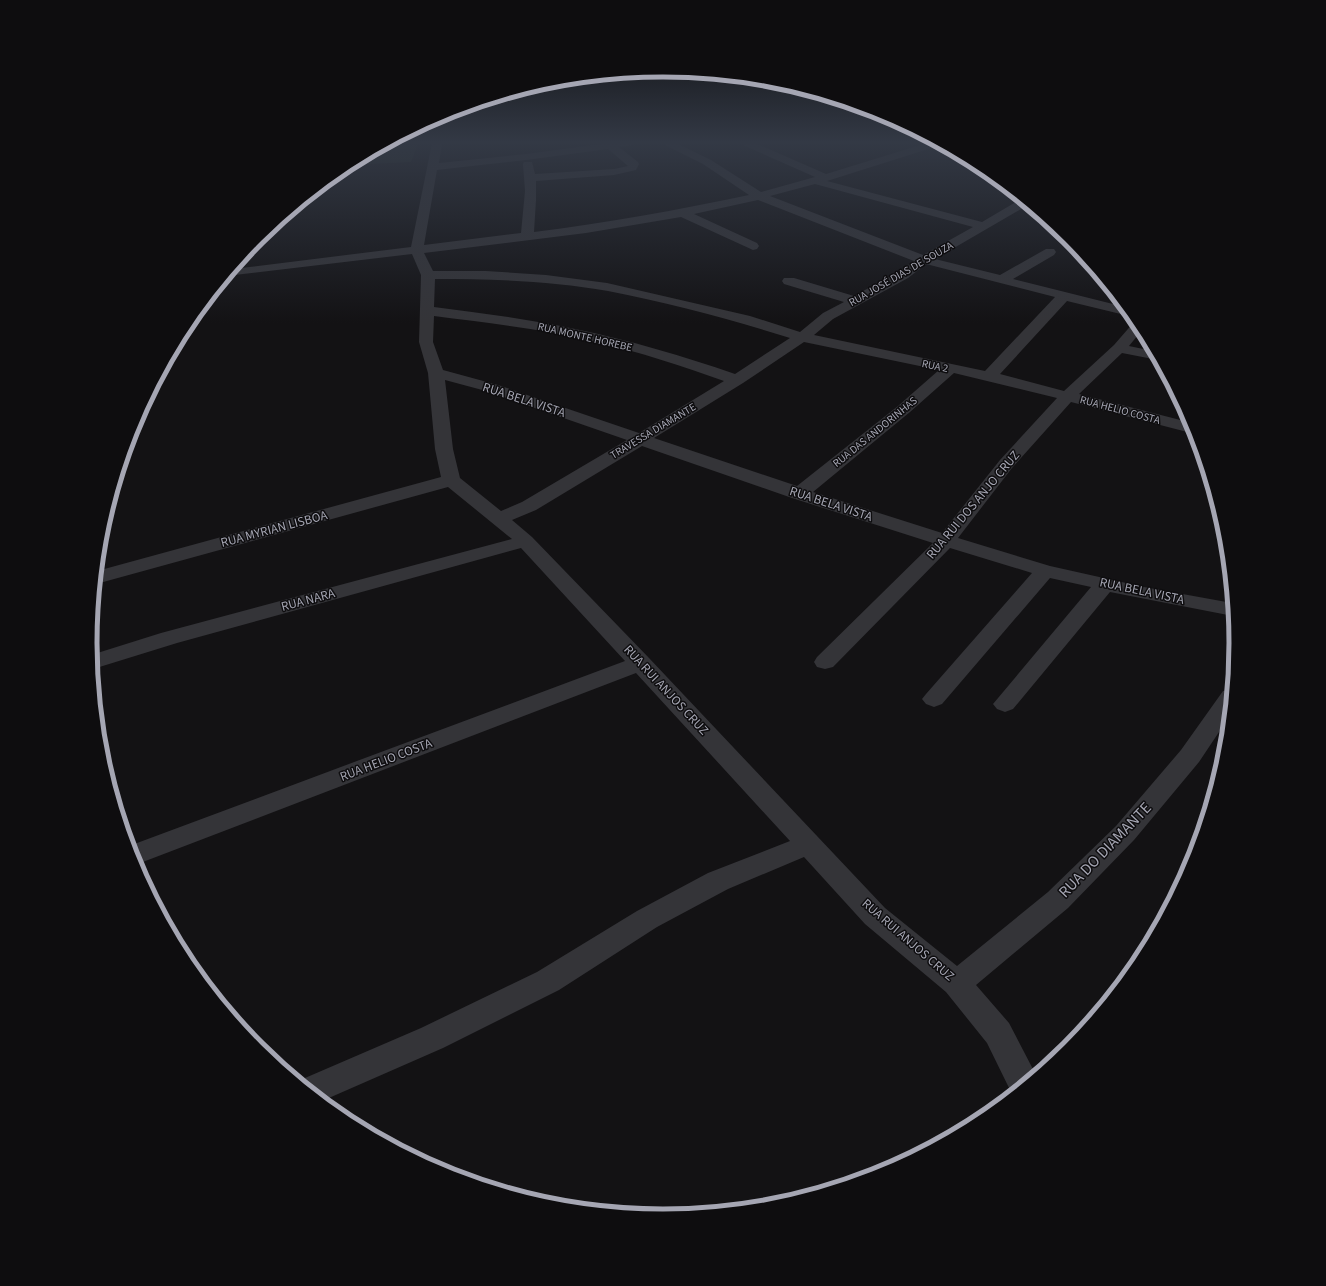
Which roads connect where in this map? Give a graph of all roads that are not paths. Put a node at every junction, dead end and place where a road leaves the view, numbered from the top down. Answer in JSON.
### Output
{"nodes":[{"id":1,"x":426,"y":203,"type":"edge"},
{"id":2,"x":531,"y":203,"type":"edge"},
{"id":3,"x":727,"y":203,"type":"edge"},
{"id":4,"x":776,"y":203,"type":"edge"},
{"id":5,"x":903,"y":203,"type":"edge"},
{"id":6,"x":1020,"y":204,"type":"edge"},
{"id":7,"x":682,"y":213,"type":"junction"},
{"id":8,"x":983,"y":226,"type":"junction"},
{"id":9,"x":527,"y":237,"type":"junction"},
{"id":10,"x":753,"y":246,"type":"dead end"},
{"id":11,"x":417,"y":251,"type":"junction"},
{"id":12,"x":1050,"y":252,"type":"dead end"},
{"id":13,"x":924,"y":260,"type":"junction"},
{"id":14,"x":235,"y":272,"type":"edge"},
{"id":15,"x":428,"y":275,"type":"junction"},
{"id":16,"x":1001,"y":280,"type":"junction"},
{"id":17,"x":789,"y":281,"type":"dead end"},
{"id":18,"x":1064,"y":296,"type":"junction"},
{"id":19,"x":856,"y":301,"type":"junction"},
{"id":20,"x":1120,"y":310,"type":"edge"},
{"id":21,"x":428,"y":311,"type":"junction"},
{"id":22,"x":1134,"y":330,"type":"edge"},
{"id":23,"x":802,"y":337,"type":"junction"},
{"id":24,"x":1119,"y":348,"type":"junction"},
{"id":25,"x":1150,"y":355,"type":"edge"},
{"id":26,"x":950,"y":369,"type":"junction"},
{"id":27,"x":436,"y":373,"type":"junction"},
{"id":28,"x":989,"y":376,"type":"junction"},
{"id":29,"x":737,"y":380,"type":"junction"},
{"id":30,"x":1068,"y":396,"type":"junction"},
{"id":31,"x":1186,"y":427,"type":"edge"},
{"id":32,"x":640,"y":439,"type":"junction"},
{"id":33,"x":451,"y":480,"type":"junction"},
{"id":34,"x":799,"y":494,"type":"junction"},
{"id":35,"x":500,"y":518,"type":"junction"},
{"id":36,"x":525,"y":541,"type":"junction"},
{"id":37,"x":946,"y":541,"type":"junction"},
{"id":38,"x":1045,"y":571,"type":"junction"},
{"id":39,"x":101,"y":577,"type":"edge"},
{"id":40,"x":1105,"y":584,"type":"junction"},
{"id":41,"x":1228,"y":609,"type":"edge"},
{"id":42,"x":97,"y":660,"type":"edge"},
{"id":43,"x":825,"y":662,"type":"dead end"},
{"id":44,"x":641,"y":663,"type":"junction"},
{"id":45,"x":934,"y":699,"type":"dead end"},
{"id":46,"x":1005,"y":704,"type":"dead end"},
{"id":47,"x":1225,"y":704,"type":"edge"},
{"id":48,"x":808,"y":844,"type":"junction"},
{"id":49,"x":138,"y":854,"type":"edge"},
{"id":50,"x":957,"y":983,"type":"junction"},
{"id":51,"x":1022,"y":1081,"type":"edge"},
{"id":52,"x":314,"y":1089,"type":"edge"}],
"edges":[{"from":1,"to":11,"type":"street"},
{"from":2,"to":9,"type":"street"},
{"from":3,"to":7,"type":"street"},
{"from":4,"to":13,"type":"street"},
{"from":5,"to":8,"type":"street"},
{"from":6,"to":8,"type":"street","name":"RUA JOSÉ DIAS DE SOUZA"},
{"from":7,"to":9,"type":"street"},
{"from":7,"to":10,"type":"street"},
{"from":8,"to":13,"type":"street","name":"RUA JOSÉ DIAS DE SOUZA"},
{"from":9,"to":11,"type":"street"},
{"from":11,"to":14,"type":"street"},
{"from":11,"to":15,"type":"street"},
{"from":12,"to":16,"type":"street"},
{"from":13,"to":16,"type":"street"},
{"from":13,"to":19,"type":"street","name":"RUA JOSÉ DIAS DE SOUZA"},
{"from":15,"to":21,"type":"street"},
{"from":15,"to":23,"type":"street","name":"RUA 2"},
{"from":16,"to":18,"type":"street"},
{"from":17,"to":19,"type":"street"},
{"from":18,"to":20,"type":"street"},
{"from":18,"to":28,"type":"street"},
{"from":19,"to":23,"type":"street","name":"RUA JOSÉ DIAS DE SOUZA"},
{"from":21,"to":27,"type":"street"},
{"from":21,"to":29,"type":"street","name":"RUA MONTE HOREBE"},
{"from":22,"to":24,"type":"street","name":"RUA RUI DOS ANJO CRUZ"},
{"from":23,"to":26,"type":"street","name":"RUA 2"},
{"from":23,"to":29,"type":"street","name":"TRAVESSA DIAMANTE"},
{"from":24,"to":25,"type":"street"},
{"from":24,"to":30,"type":"street","name":"RUA RUI DOS ANJO CRUZ"},
{"from":26,"to":28,"type":"street","name":"RUA 2"},
{"from":26,"to":34,"type":"street","name":"RUA DAS ANDORINHAS"},
{"from":27,"to":32,"type":"street","name":"RUA BELA VISTA"},
{"from":27,"to":33,"type":"street"},
{"from":28,"to":30,"type":"street","name":"RUA 2"},
{"from":29,"to":32,"type":"street","name":"TRAVESSA DIAMANTE"},
{"from":30,"to":31,"type":"street","name":"RUA HELIO COSTA"},
{"from":30,"to":37,"type":"street","name":"RUA RUI DOS ANJO CRUZ"},
{"from":32,"to":34,"type":"street","name":"RUA BELA VISTA"},
{"from":32,"to":35,"type":"street","name":"TRAVESSA DIAMANTE"},
{"from":33,"to":35,"type":"street","name":"RUA RUI ANJOS CRUZ"},
{"from":33,"to":39,"type":"street","name":"RUA MYRIAN LISBOA"},
{"from":34,"to":37,"type":"street","name":"RUA BELA VISTA"},
{"from":35,"to":36,"type":"street","name":"RUA RUI ANJOS CRUZ"},
{"from":36,"to":42,"type":"street","name":"RUA NARA"},
{"from":36,"to":44,"type":"street","name":"RUA RUI ANJOS CRUZ"},
{"from":37,"to":38,"type":"street","name":"RUA BELA VISTA"},
{"from":37,"to":43,"type":"street","name":"RUA RUI DOS ANJO CRUZ"},
{"from":38,"to":40,"type":"street","name":"RUA BELA VISTA"},
{"from":38,"to":45,"type":"street"},
{"from":40,"to":41,"type":"street","name":"RUA BELA VISTA"},
{"from":40,"to":46,"type":"street"},
{"from":44,"to":48,"type":"street","name":"RUA RUI ANJOS CRUZ"},
{"from":44,"to":49,"type":"street","name":"RUA HELIO COSTA"},
{"from":47,"to":50,"type":"street","name":"RUA DO DIAMANTE"},
{"from":48,"to":50,"type":"street","name":"RUA RUI ANJOS CRUZ"},
{"from":48,"to":52,"type":"street"},
{"from":50,"to":51,"type":"street","name":"RUA RUI ANJOS CRUZ"}]}
